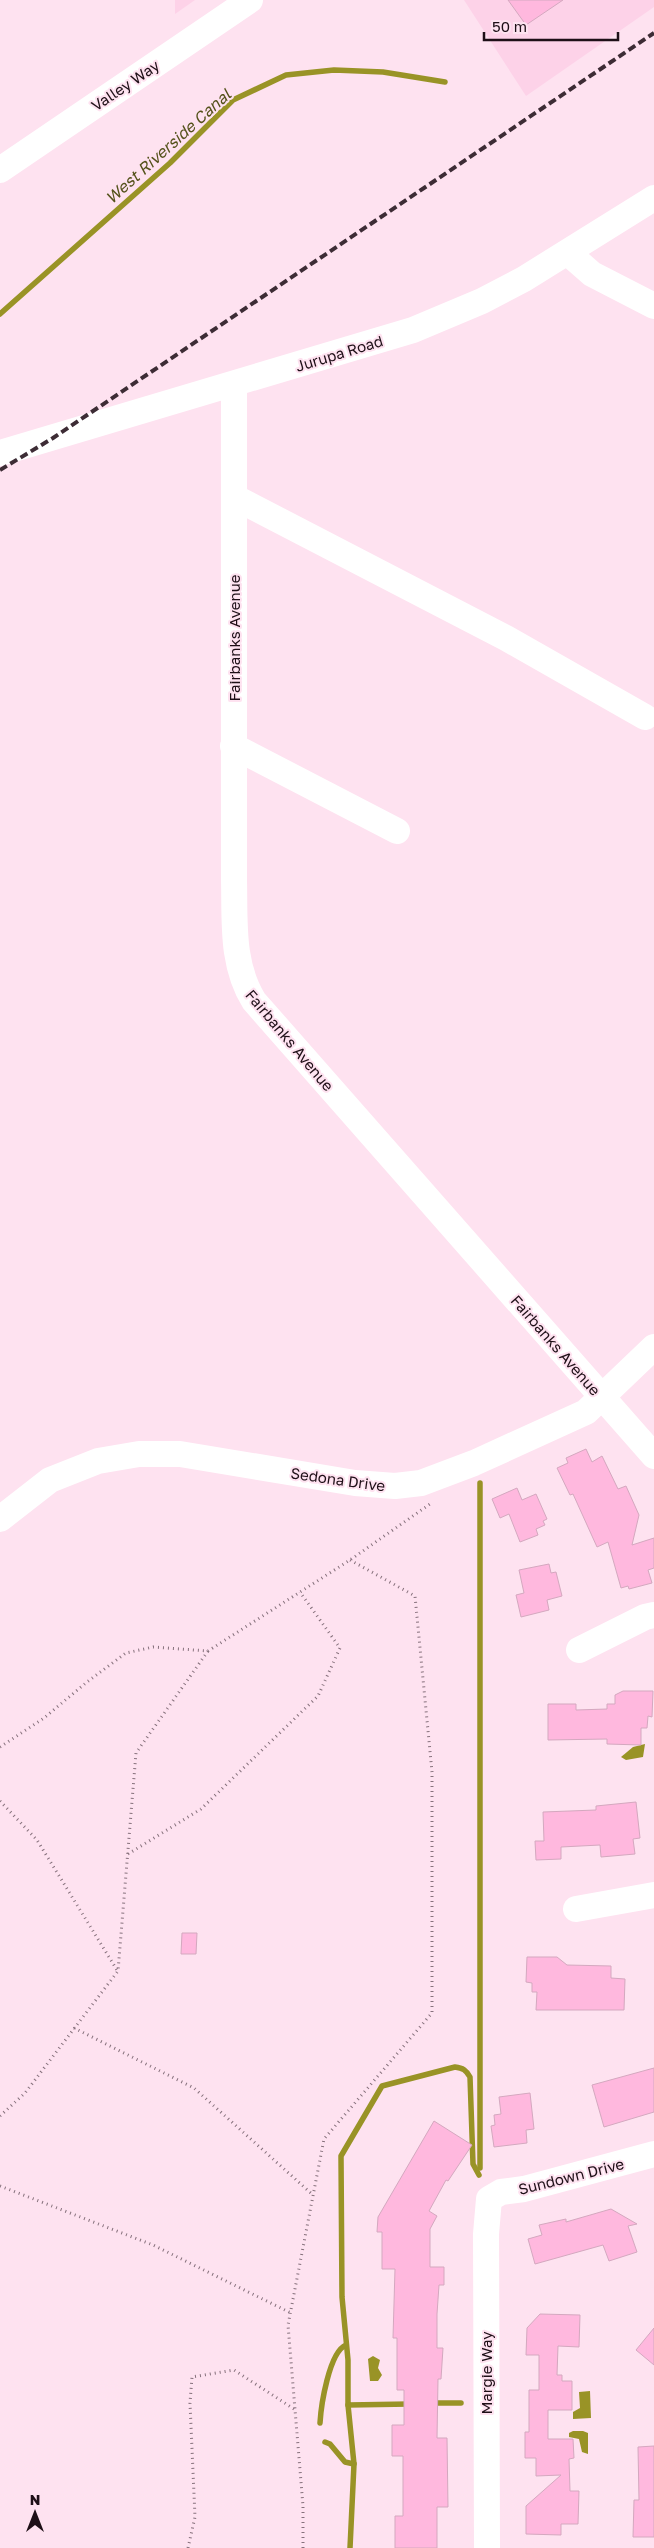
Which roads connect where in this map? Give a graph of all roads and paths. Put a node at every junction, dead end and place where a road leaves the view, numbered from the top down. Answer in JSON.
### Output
{"nodes":[{"id":1,"x":250,"y":0,"type":"edge"},
{"id":2,"x":0,"y":170,"type":"edge"},
{"id":3,"x":654,"y":198,"type":"edge"},
{"id":4,"x":568,"y":254,"type":"junction"},
{"id":5,"x":654,"y":306,"type":"edge"},
{"id":6,"x":234,"y":385,"type":"junction"},
{"id":7,"x":0,"y":453,"type":"edge"},
{"id":8,"x":234,"y":497,"type":"junction"},
{"id":9,"x":645,"y":717,"type":"dead end"},
{"id":10,"x":234,"y":746,"type":"junction"},
{"id":11,"x":397,"y":831,"type":"dead end"},
{"id":12,"x":654,"y":1347,"type":"edge"},
{"id":13,"x":602,"y":1397,"type":"junction"},
{"id":14,"x":654,"y":1456,"type":"edge"},
{"id":15,"x":432,"y":1502,"type":"dead end"},
{"id":16,"x":0,"y":1519,"type":"edge"},
{"id":17,"x":350,"y":1560,"type":"junction"},
{"id":18,"x":300,"y":1592,"type":"junction"},
{"id":19,"x":654,"y":1615,"type":"edge"},
{"id":20,"x":579,"y":1650,"type":"dead end"},
{"id":21,"x":208,"y":1651,"type":"junction"},
{"id":22,"x":0,"y":1747,"type":"edge"},
{"id":23,"x":0,"y":1801,"type":"edge"},
{"id":24,"x":128,"y":1854,"type":"junction"},
{"id":25,"x":654,"y":1895,"type":"edge"},
{"id":26,"x":576,"y":1909,"type":"dead end"},
{"id":27,"x":118,"y":1972,"type":"junction"},
{"id":28,"x":74,"y":2028,"type":"junction"},
{"id":29,"x":0,"y":2116,"type":"edge"},
{"id":30,"x":654,"y":2154,"type":"edge"},
{"id":31,"x":0,"y":2186,"type":"edge"},
{"id":32,"x":313,"y":2196,"type":"junction"},
{"id":33,"x":489,"y":2199,"type":"joint"},
{"id":34,"x":290,"y":2313,"type":"junction"},
{"id":35,"x":295,"y":2409,"type":"junction"},
{"id":36,"x":188,"y":2548,"type":"edge"},
{"id":37,"x":303,"y":2548,"type":"edge"},
{"id":38,"x":487,"y":2548,"type":"edge"}],
"edges":[{"from":1,"to":2,"type":"street","name":"Valley Way"},
{"from":3,"to":4,"type":"street","name":"Jurupa Road"},
{"from":4,"to":5,"type":"street"},
{"from":4,"to":6,"type":"street","name":"Jurupa Road"},
{"from":6,"to":7,"type":"street","name":"Jurupa Road"},
{"from":6,"to":8,"type":"street","name":"Fairbanks Avenue"},
{"from":8,"to":9,"type":"street"},
{"from":8,"to":10,"type":"street","name":"Fairbanks Avenue"},
{"from":10,"to":11,"type":"street"},
{"from":10,"to":13,"type":"street","name":"Fairbanks Avenue"},
{"from":12,"to":13,"type":"street","name":"Sedona Drive"},
{"from":13,"to":14,"type":"street","name":"Fairbanks Avenue"},
{"from":13,"to":16,"type":"street","name":"Sedona Drive"},
{"from":15,"to":17,"type":"path"},
{"from":17,"to":18,"type":"path"},
{"from":17,"to":32,"type":"path"},
{"from":18,"to":21,"type":"path"},
{"from":18,"to":24,"type":"path"},
{"from":19,"to":20,"type":"street"},
{"from":21,"to":22,"type":"path"},
{"from":21,"to":24,"type":"path"},
{"from":23,"to":27,"type":"path"},
{"from":24,"to":27,"type":"path"},
{"from":25,"to":26,"type":"street"},
{"from":27,"to":28,"type":"path"},
{"from":28,"to":29,"type":"path"},
{"from":28,"to":32,"type":"path"},
{"from":30,"to":33,"type":"street","name":"Sundown Drive"},
{"from":31,"to":34,"type":"path"},
{"from":32,"to":34,"type":"path"},
{"from":33,"to":38,"type":"street","name":"Margie Way"},
{"from":34,"to":35,"type":"path"},
{"from":35,"to":36,"type":"path"},
{"from":35,"to":37,"type":"path"}]}
